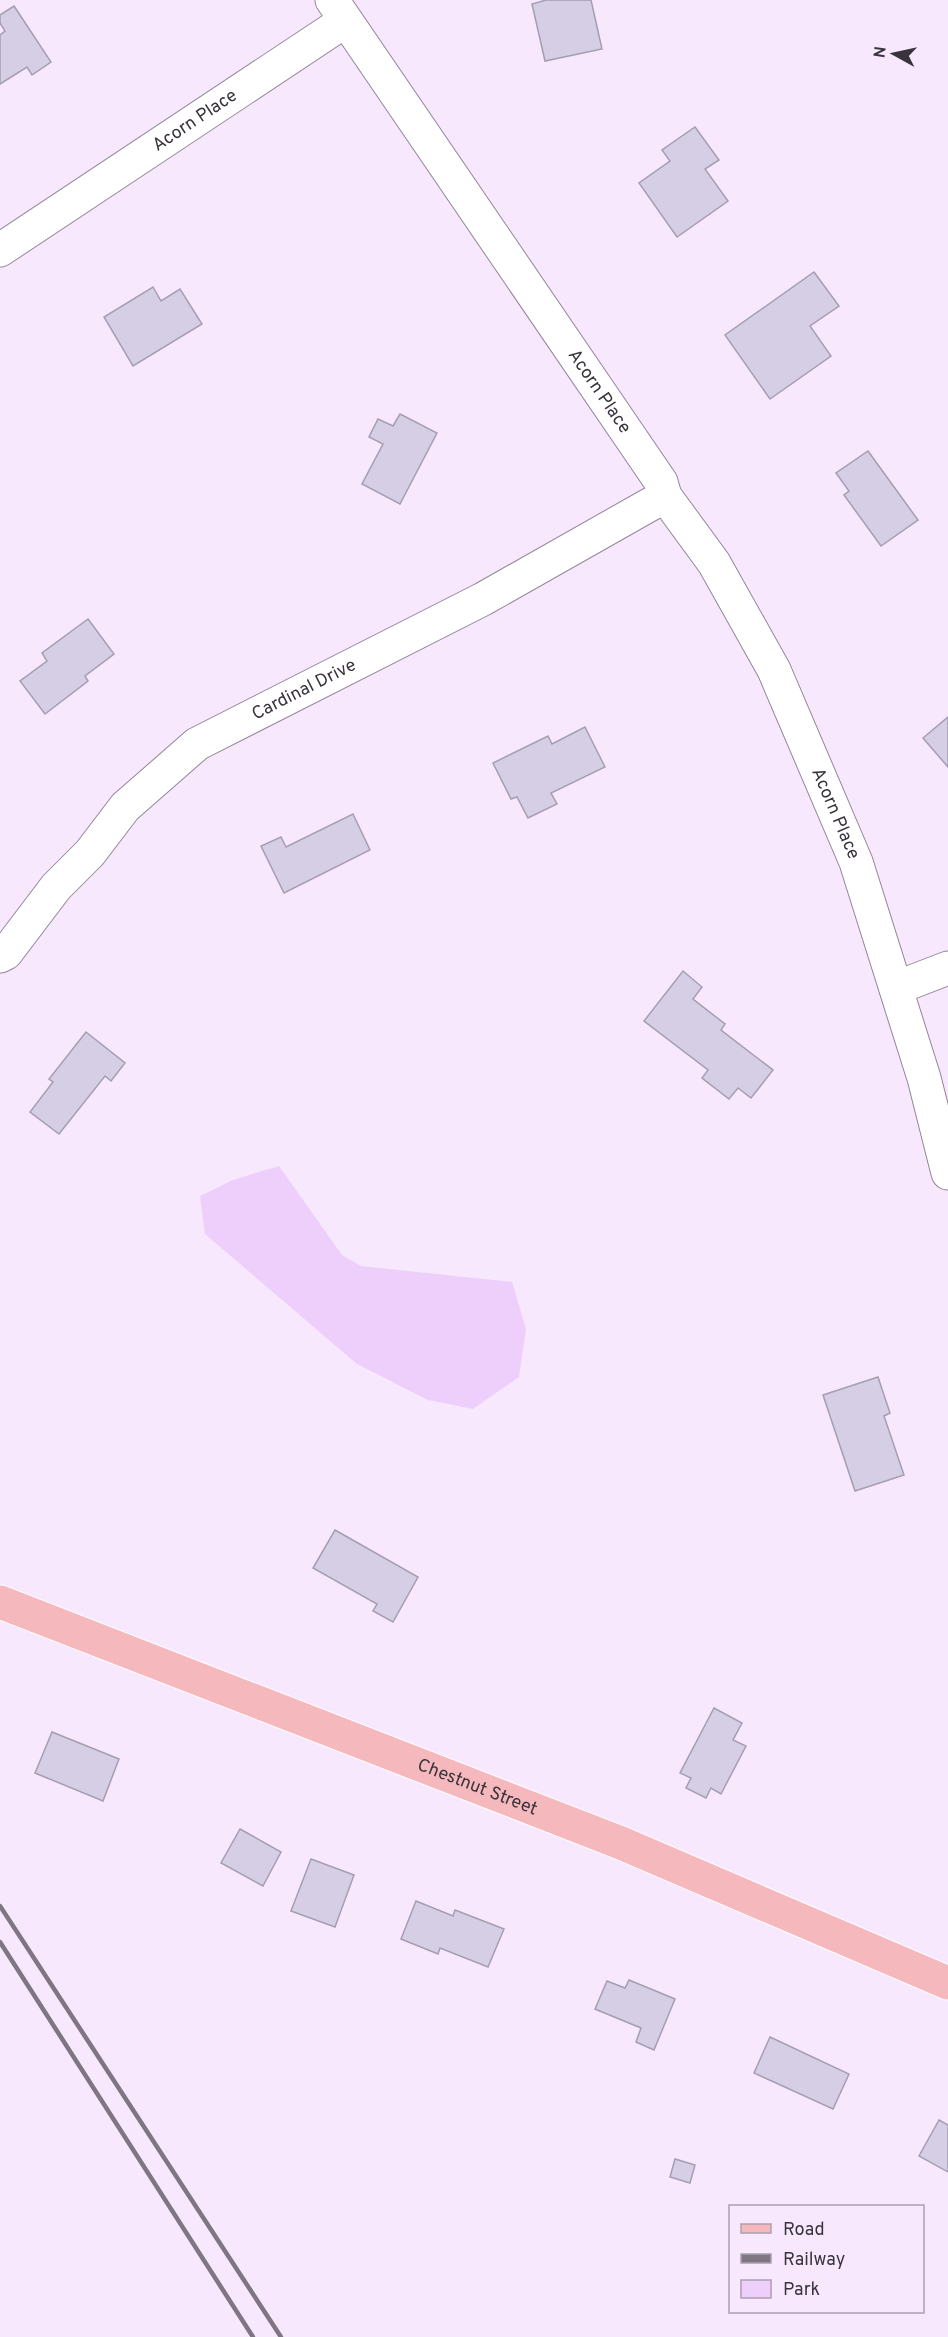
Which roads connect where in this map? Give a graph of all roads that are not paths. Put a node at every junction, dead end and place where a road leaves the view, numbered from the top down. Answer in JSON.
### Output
{"nodes":[{"id":1,"x":338,"y":10,"type":"edge"},
{"id":2,"x":0,"y":250,"type":"edge"},
{"id":3,"x":665,"y":496,"type":"junction"},
{"id":4,"x":0,"y":956,"type":"edge"},
{"id":5,"x":948,"y":968,"type":"edge"},
{"id":6,"x":896,"y":988,"type":"junction"},
{"id":7,"x":948,"y":1173,"type":"edge"},
{"id":8,"x":0,"y":1602,"type":"edge"},
{"id":9,"x":948,"y":1983,"type":"edge"}],
"edges":[{"from":1,"to":2,"type":"street","name":"Acorn Place"},
{"from":1,"to":3,"type":"street","name":"Acorn Place"},
{"from":3,"to":4,"type":"street","name":"Cardinal Drive"},
{"from":3,"to":6,"type":"street","name":"Acorn Place"},
{"from":5,"to":6,"type":"street"},
{"from":6,"to":7,"type":"street","name":"Acorn Place"},
{"from":8,"to":9,"type":"main road","name":"Chestnut Street"}]}
